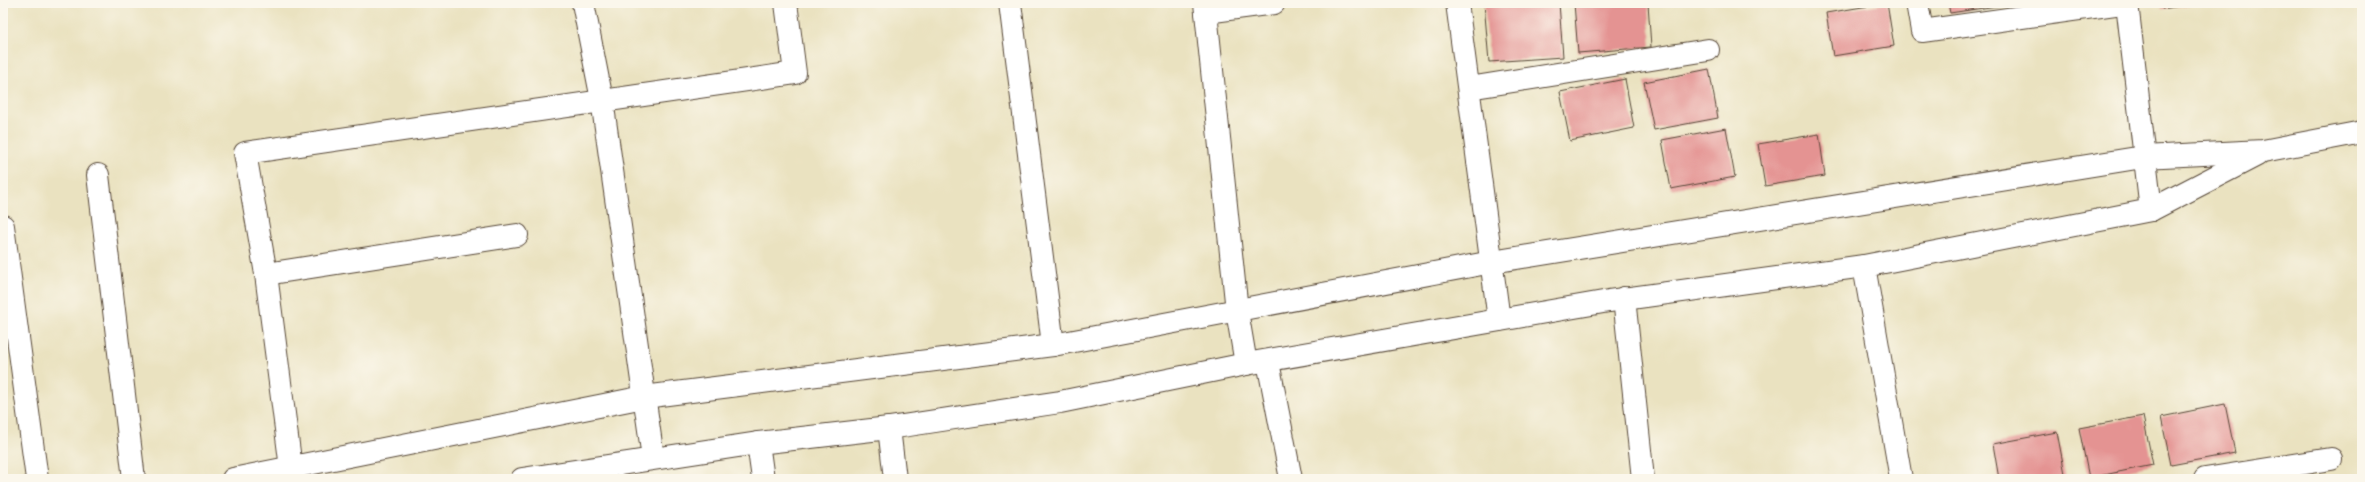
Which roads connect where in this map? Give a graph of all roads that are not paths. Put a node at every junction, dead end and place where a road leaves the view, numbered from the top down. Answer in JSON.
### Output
{"nodes":[{"id":1,"x":584,"y":3,"type":"edge"},
{"id":2,"x":786,"y":3,"type":"edge"},
{"id":3,"x":1010,"y":3,"type":"edge"},
{"id":4,"x":1274,"y":3,"type":"edge"},
{"id":5,"x":1457,"y":3,"type":"edge"},
{"id":6,"x":1917,"y":3,"type":"edge"},
{"id":7,"x":2122,"y":3,"type":"edge"},
{"id":8,"x":2127,"y":3,"type":"edge"},
{"id":9,"x":1205,"y":7,"type":"edge"},
{"id":10,"x":1708,"y":50,"type":"dead end"},
{"id":11,"x":1469,"y":88,"type":"junction"},
{"id":12,"x":602,"y":100,"type":"junction"},
{"id":13,"x":2362,"y":132,"type":"edge"},
{"id":14,"x":2263,"y":151,"type":"junction"},
{"id":15,"x":2143,"y":157,"type":"junction"},
{"id":16,"x":98,"y":175,"type":"dead end"},
{"id":17,"x":2151,"y":210,"type":"junction"},
{"id":18,"x":3,"y":226,"type":"edge"},
{"id":19,"x":517,"y":235,"type":"dead end"},
{"id":20,"x":1492,"y":262,"type":"junction"},
{"id":21,"x":1864,"y":266,"type":"junction"},
{"id":22,"x":266,"y":274,"type":"junction"},
{"id":23,"x":1624,"y":298,"type":"junction"},
{"id":24,"x":1237,"y":311,"type":"junction"},
{"id":25,"x":1499,"y":320,"type":"junction"},
{"id":26,"x":1053,"y":345,"type":"junction"},
{"id":27,"x":1268,"y":362,"type":"junction"},
{"id":28,"x":1246,"y":364,"type":"junction"},
{"id":29,"x":644,"y":397,"type":"junction"},
{"id":30,"x":889,"y":428,"type":"junction"},
{"id":31,"x":758,"y":443,"type":"junction"},
{"id":32,"x":653,"y":458,"type":"junction"},
{"id":33,"x":2331,"y":459,"type":"dead end"},
{"id":34,"x":291,"y":468,"type":"junction"},
{"id":35,"x":38,"y":479,"type":"edge"},
{"id":36,"x":134,"y":479,"type":"edge"},
{"id":37,"x":233,"y":479,"type":"edge"},
{"id":38,"x":522,"y":479,"type":"edge"},
{"id":39,"x":763,"y":479,"type":"edge"},
{"id":40,"x":895,"y":479,"type":"edge"},
{"id":41,"x":1291,"y":479,"type":"edge"},
{"id":42,"x":1643,"y":479,"type":"edge"},
{"id":43,"x":1901,"y":479,"type":"edge"},
{"id":44,"x":2205,"y":479,"type":"edge"}],
"edges":[{"from":1,"to":12,"type":"street"},
{"from":2,"to":12,"type":"street"},
{"from":3,"to":26,"type":"street"},
{"from":4,"to":9,"type":"street"},
{"from":5,"to":11,"type":"street"},
{"from":6,"to":7,"type":"street"},
{"from":8,"to":15,"type":"street"},
{"from":9,"to":24,"type":"street"},
{"from":10,"to":11,"type":"street"},
{"from":11,"to":20,"type":"street"},
{"from":12,"to":22,"type":"street"},
{"from":12,"to":29,"type":"street"},
{"from":13,"to":14,"type":"street"},
{"from":14,"to":15,"type":"street"},
{"from":14,"to":17,"type":"street"},
{"from":15,"to":17,"type":"street"},
{"from":15,"to":20,"type":"street"},
{"from":16,"to":36,"type":"street"},
{"from":17,"to":21,"type":"street"},
{"from":18,"to":35,"type":"street"},
{"from":19,"to":22,"type":"street"},
{"from":20,"to":24,"type":"street"},
{"from":20,"to":25,"type":"street"},
{"from":21,"to":23,"type":"street"},
{"from":21,"to":43,"type":"street"},
{"from":22,"to":34,"type":"street"},
{"from":23,"to":25,"type":"street"},
{"from":23,"to":42,"type":"street"},
{"from":24,"to":26,"type":"street"},
{"from":24,"to":28,"type":"street"},
{"from":25,"to":27,"type":"street"},
{"from":26,"to":29,"type":"street"},
{"from":27,"to":28,"type":"street"},
{"from":27,"to":41,"type":"street"},
{"from":28,"to":30,"type":"street"},
{"from":29,"to":32,"type":"street"},
{"from":29,"to":34,"type":"street"},
{"from":30,"to":31,"type":"street"},
{"from":30,"to":40,"type":"street"},
{"from":31,"to":32,"type":"street"},
{"from":31,"to":39,"type":"street"},
{"from":32,"to":38,"type":"street"},
{"from":33,"to":44,"type":"street"},
{"from":34,"to":37,"type":"street"}]}
